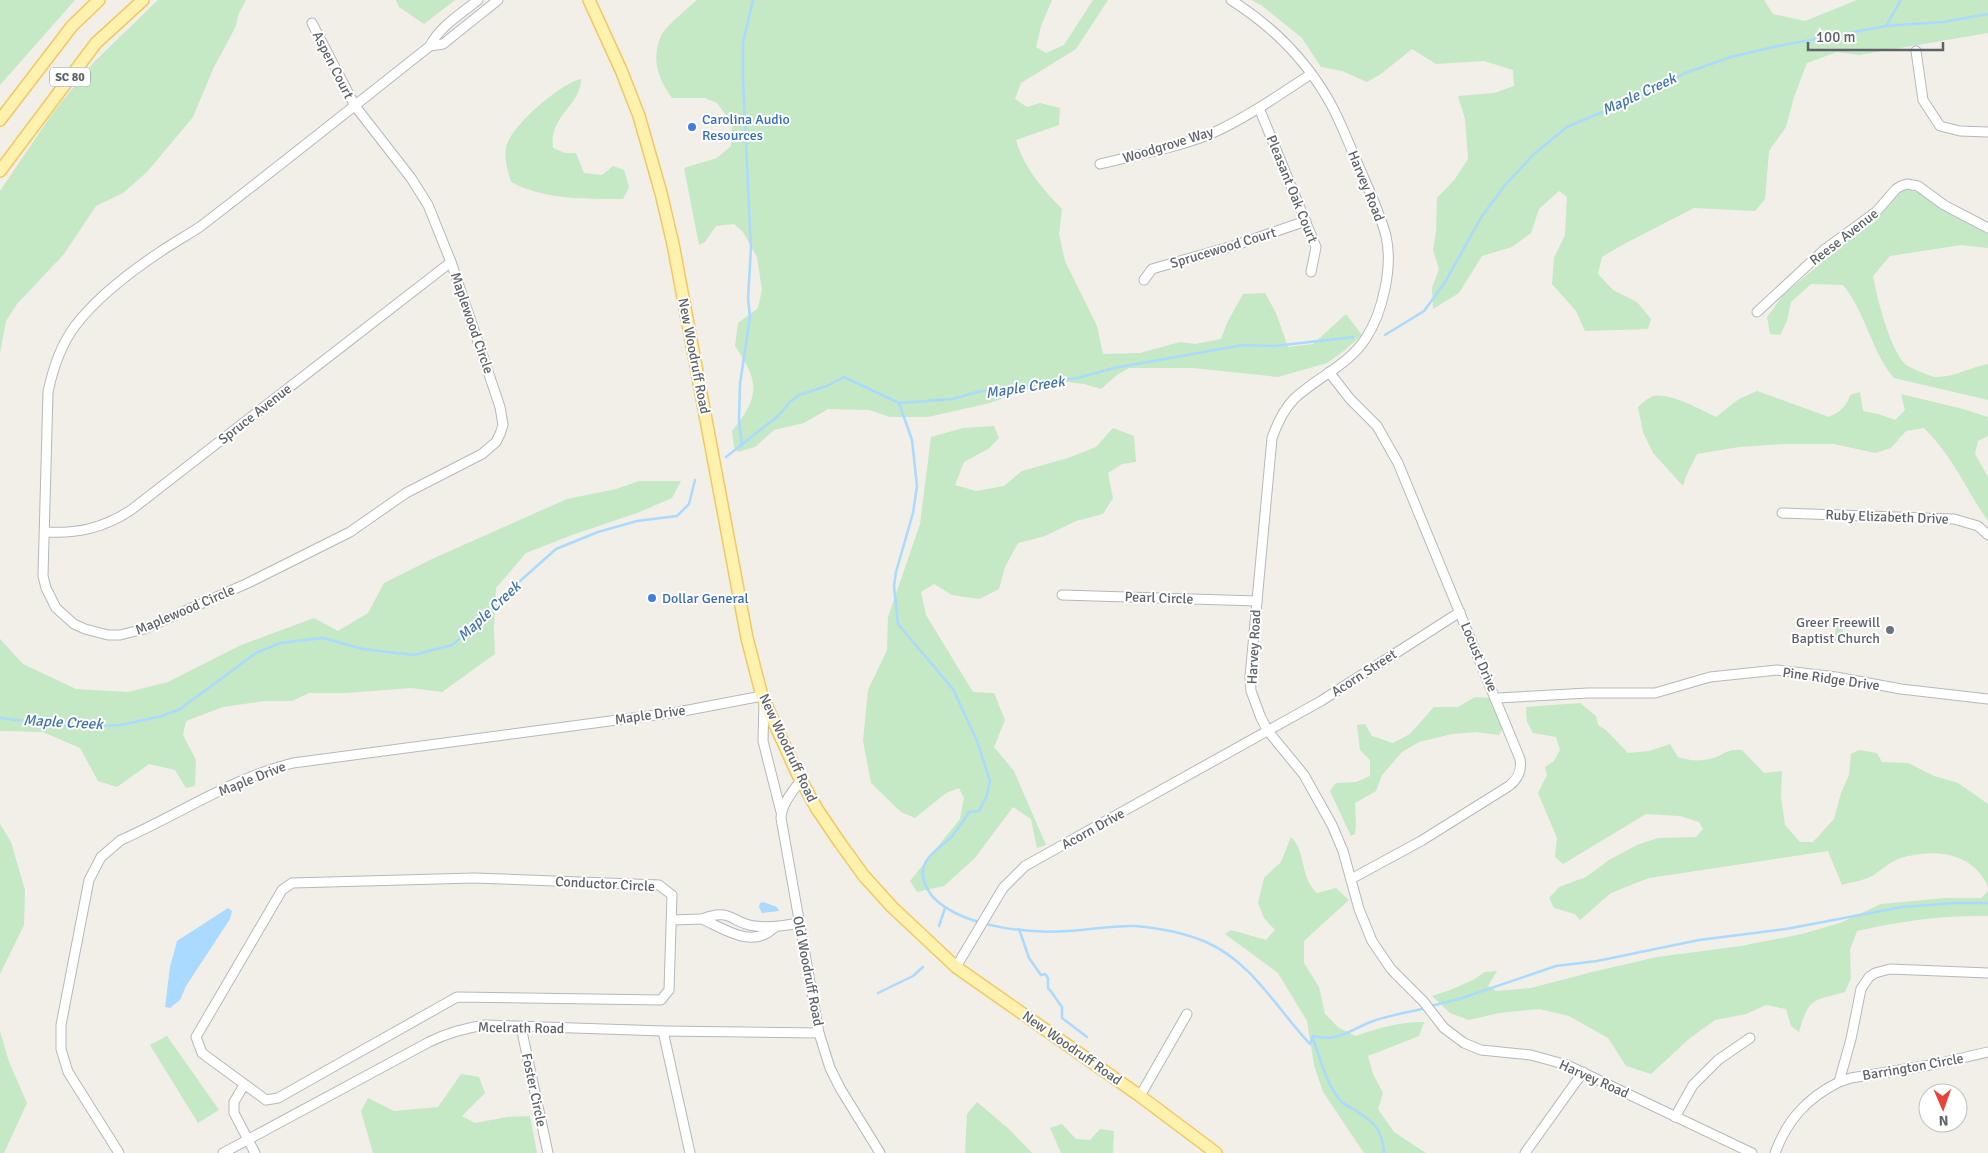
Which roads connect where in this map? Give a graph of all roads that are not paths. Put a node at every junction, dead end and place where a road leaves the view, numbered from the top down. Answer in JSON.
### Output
{"nodes":[{"id":1,"x":100,"y":0,"type":"edge"},
{"id":2,"x":143,"y":0,"type":"edge"},
{"id":3,"x":478,"y":0,"type":"edge"},
{"id":4,"x":498,"y":0,"type":"edge"},
{"id":5,"x":589,"y":0,"type":"edge"},
{"id":6,"x":1231,"y":0,"type":"edge"},
{"id":7,"x":312,"y":23,"type":"dead end"},
{"id":8,"x":430,"y":46,"type":"junction"},
{"id":9,"x":1916,"y":50,"type":"dead end"},
{"id":10,"x":1310,"y":74,"type":"junction"},
{"id":11,"x":355,"y":106,"type":"junction"},
{"id":12,"x":1259,"y":108,"type":"junction"},
{"id":13,"x":0,"y":120,"type":"edge"},
{"id":14,"x":1988,"y":132,"type":"edge"},
{"id":15,"x":1100,"y":164,"type":"dead end"},
{"id":16,"x":0,"y":171,"type":"edge"},
{"id":17,"x":1306,"y":221,"type":"junction"},
{"id":18,"x":1988,"y":228,"type":"edge"},
{"id":19,"x":451,"y":262,"type":"junction"},
{"id":20,"x":1311,"y":272,"type":"dead end"},
{"id":21,"x":1144,"y":280,"type":"dead end"},
{"id":22,"x":1758,"y":312,"type":"dead end"},
{"id":23,"x":1330,"y":372,"type":"junction"},
{"id":24,"x":1782,"y":513,"type":"dead end"},
{"id":25,"x":44,"y":532,"type":"junction"},
{"id":26,"x":1988,"y":535,"type":"edge"},
{"id":27,"x":1062,"y":595,"type":"dead end"},
{"id":28,"x":1257,"y":601,"type":"junction"},
{"id":29,"x":1460,"y":612,"type":"junction"},
{"id":30,"x":1497,"y":698,"type":"junction"},
{"id":31,"x":763,"y":699,"type":"junction"},
{"id":32,"x":1988,"y":699,"type":"edge"},
{"id":33,"x":1268,"y":731,"type":"junction"},
{"id":34,"x":801,"y":780,"type":"junction"},
{"id":35,"x":781,"y":812,"type":"junction"},
{"id":36,"x":1351,"y":879,"type":"junction"},
{"id":37,"x":702,"y":919,"type":"junction"},
{"id":38,"x":672,"y":920,"type":"junction"},
{"id":39,"x":799,"y":923,"type":"junction"},
{"id":40,"x":774,"y":928,"type":"junction"},
{"id":41,"x":956,"y":967,"type":"junction"},
{"id":42,"x":1988,"y":973,"type":"edge"},
{"id":43,"x":1187,"y":1014,"type":"dead end"},
{"id":44,"x":520,"y":1027,"type":"junction"},
{"id":45,"x":663,"y":1031,"type":"junction"},
{"id":46,"x":819,"y":1033,"type":"junction"},
{"id":47,"x":1750,"y":1038,"type":"dead end"},
{"id":48,"x":1988,"y":1052,"type":"edge"},
{"id":49,"x":1583,"y":1072,"type":"junction"},
{"id":50,"x":1839,"y":1082,"type":"junction"},
{"id":51,"x":244,"y":1085,"type":"junction"},
{"id":52,"x":1140,"y":1096,"type":"junction"},
{"id":53,"x":1675,"y":1117,"type":"junction"},
{"id":54,"x":249,"y":1140,"type":"junction"},
{"id":55,"x":119,"y":1153,"type":"edge"},
{"id":56,"x":223,"y":1153,"type":"edge"},
{"id":57,"x":255,"y":1153,"type":"edge"},
{"id":58,"x":548,"y":1153,"type":"edge"},
{"id":59,"x":690,"y":1153,"type":"edge"},
{"id":60,"x":880,"y":1153,"type":"edge"},
{"id":61,"x":1216,"y":1153,"type":"edge"},
{"id":62,"x":1526,"y":1153,"type":"edge"},
{"id":63,"x":1752,"y":1153,"type":"edge"},
{"id":64,"x":1775,"y":1153,"type":"edge"}],
"edges":[{"from":1,"to":13,"type":"main road","number":"SC 80"},
{"from":2,"to":16,"type":"main road","number":"SC 80"},
{"from":3,"to":8,"type":"street","name":"Maplewood Circle"},
{"from":4,"to":8,"type":"street","name":"Maplewood Circle"},
{"from":5,"to":31,"type":"main road","name":"New Woodruff Road"},
{"from":6,"to":10,"type":"street","name":"Harvey Road"},
{"from":7,"to":11,"type":"street","name":"Aspen Court"},
{"from":8,"to":11,"type":"street","name":"Maplewood Circle"},
{"from":9,"to":14,"type":"street"},
{"from":10,"to":12,"type":"street","name":"Woodgrove Way"},
{"from":10,"to":23,"type":"street","name":"Harvey Road"},
{"from":11,"to":19,"type":"street","name":"Maplewood Circle"},
{"from":11,"to":25,"type":"street","name":"Maplewood Circle"},
{"from":12,"to":15,"type":"street","name":"Woodgrove Way"},
{"from":12,"to":17,"type":"street","name":"Pleasant Oak Court"},
{"from":17,"to":20,"type":"street","name":"Pleasant Oak Court"},
{"from":17,"to":21,"type":"street","name":"Sprucewood Court"},
{"from":18,"to":22,"type":"street","name":"Reese Avenue"},
{"from":19,"to":25,"type":"street","name":"Spruce Avenue"},
{"from":19,"to":25,"type":"street","name":"Maplewood Circle"},
{"from":23,"to":28,"type":"street","name":"Harvey Road"},
{"from":23,"to":29,"type":"street","name":"Locust Drive"},
{"from":24,"to":26,"type":"street","name":"Ruby Elizabeth Drive"},
{"from":27,"to":28,"type":"street","name":"Pearl Circle"},
{"from":28,"to":33,"type":"street","name":"Harvey Road"},
{"from":29,"to":30,"type":"street","name":"Locust Drive"},
{"from":29,"to":33,"type":"street","name":"Acorn Street"},
{"from":30,"to":32,"type":"street","name":"Pine Ridge Drive"},
{"from":30,"to":36,"type":"street","name":"Locust Drive"},
{"from":31,"to":34,"type":"main road","name":"New Woodruff Road"},
{"from":31,"to":35,"type":"street","name":"Old Woodruff Road"},
{"from":31,"to":55,"type":"street","name":"Maple Drive"},
{"from":33,"to":36,"type":"street","name":"Harvey Road"},
{"from":33,"to":41,"type":"street","name":"Acorn Drive"},
{"from":34,"to":35,"type":"street"},
{"from":34,"to":41,"type":"main road","name":"New Woodruff Road"},
{"from":35,"to":39,"type":"street","name":"Old Woodruff Road"},
{"from":36,"to":49,"type":"street","name":"Harvey Road"},
{"from":37,"to":38,"type":"street"},
{"from":37,"to":40,"type":"street"},
{"from":37,"to":40,"type":"street"},
{"from":38,"to":51,"type":"street","name":"Conductor Circle"},
{"from":38,"to":51,"type":"street","name":"Conductor Circle"},
{"from":39,"to":40,"type":"street"},
{"from":39,"to":46,"type":"street","name":"Old Woodruff Road"},
{"from":41,"to":52,"type":"main road","name":"New Woodruff Road"},
{"from":42,"to":50,"type":"street","name":"Barrington Circle"},
{"from":43,"to":52,"type":"street"},
{"from":44,"to":45,"type":"street","name":"Mcelrath Road"},
{"from":44,"to":54,"type":"street","name":"Mcelrath Road"},
{"from":44,"to":58,"type":"street","name":"Foster Circle"},
{"from":45,"to":46,"type":"street","name":"Mcelrath Road"},
{"from":45,"to":59,"type":"street"},
{"from":46,"to":60,"type":"street","name":"Old Woodruff Road"},
{"from":47,"to":53,"type":"street"},
{"from":48,"to":50,"type":"street","name":"Barrington Circle"},
{"from":49,"to":53,"type":"street","name":"Harvey Road"},
{"from":49,"to":62,"type":"street"},
{"from":50,"to":64,"type":"street","name":"Barrington Circle"},
{"from":51,"to":54,"type":"street"},
{"from":52,"to":61,"type":"main road","name":"New Woodruff Road"},
{"from":53,"to":63,"type":"street","name":"Harvey Road"},
{"from":54,"to":56,"type":"street","name":"Mcelrath Road"},
{"from":54,"to":57,"type":"street"}]}
